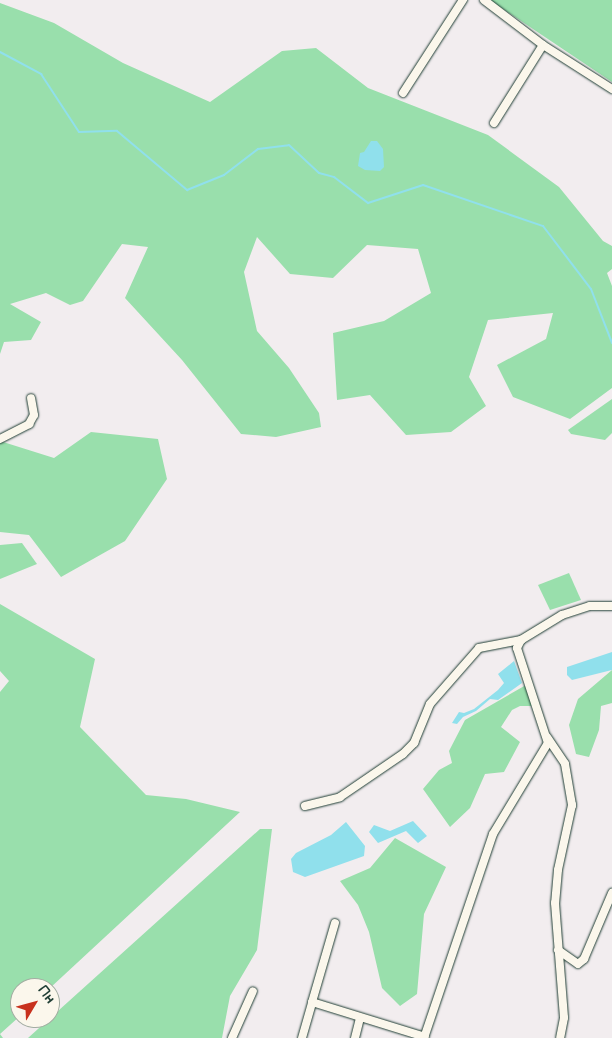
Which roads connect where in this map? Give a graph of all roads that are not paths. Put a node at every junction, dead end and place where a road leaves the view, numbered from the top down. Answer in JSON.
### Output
{"nodes":[{"id":1,"x":463,"y":0,"type":"edge"},
{"id":2,"x":484,"y":0,"type":"edge"},
{"id":3,"x":543,"y":45,"type":"junction"},
{"id":4,"x":612,"y":89,"type":"edge"},
{"id":5,"x":403,"y":93,"type":"dead end"},
{"id":6,"x":494,"y":123,"type":"dead end"},
{"id":7,"x":31,"y":398,"type":"dead end"},
{"id":8,"x":0,"y":439,"type":"edge"},
{"id":9,"x":612,"y":606,"type":"edge"},
{"id":10,"x":521,"y":640,"type":"junction"},
{"id":11,"x":546,"y":735,"type":"junction"},
{"id":12,"x":306,"y":806,"type":"dead end"},
{"id":13,"x":612,"y":893,"type":"edge"},
{"id":14,"x":335,"y":923,"type":"dead end"},
{"id":15,"x":558,"y":950,"type":"junction"},
{"id":16,"x":253,"y":990,"type":"dead end"},
{"id":17,"x":312,"y":1002,"type":"junction"},
{"id":18,"x":360,"y":1018,"type":"junction"},
{"id":19,"x":232,"y":1038,"type":"edge"},
{"id":20,"x":302,"y":1038,"type":"edge"},
{"id":21,"x":355,"y":1038,"type":"edge"},
{"id":22,"x":424,"y":1038,"type":"edge"},
{"id":23,"x":560,"y":1038,"type":"edge"}],
"edges":[{"from":1,"to":5,"type":"street"},
{"from":2,"to":3,"type":"street"},
{"from":3,"to":4,"type":"street"},
{"from":3,"to":6,"type":"street"},
{"from":7,"to":8,"type":"street"},
{"from":9,"to":10,"type":"street"},
{"from":10,"to":11,"type":"street"},
{"from":10,"to":12,"type":"street"},
{"from":11,"to":15,"type":"street"},
{"from":11,"to":22,"type":"street"},
{"from":13,"to":15,"type":"street"},
{"from":14,"to":17,"type":"street"},
{"from":15,"to":23,"type":"street"},
{"from":16,"to":19,"type":"street"},
{"from":17,"to":18,"type":"street"},
{"from":17,"to":20,"type":"street"},
{"from":18,"to":21,"type":"street"},
{"from":18,"to":22,"type":"street"}]}
